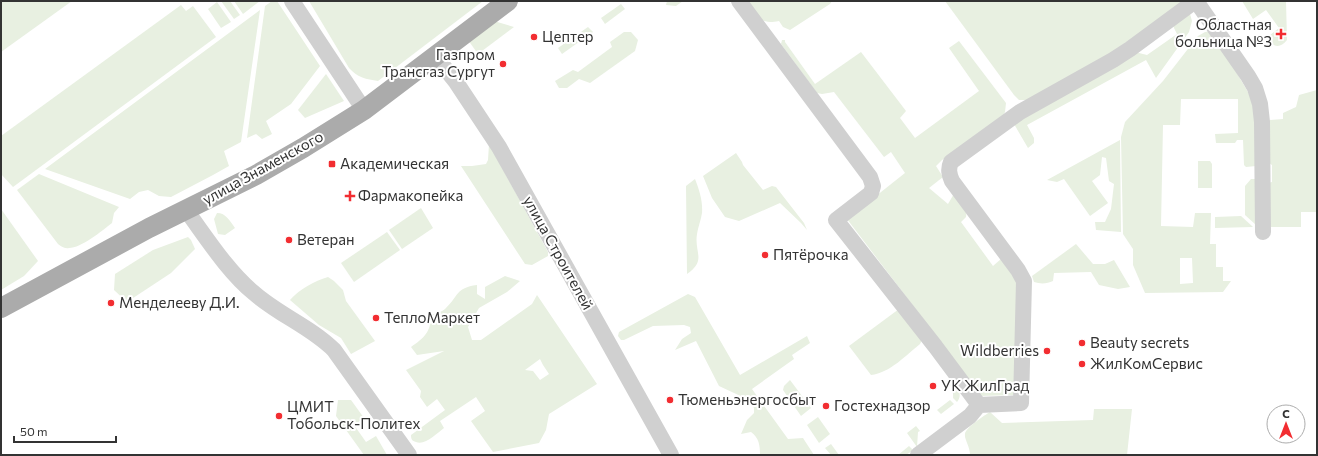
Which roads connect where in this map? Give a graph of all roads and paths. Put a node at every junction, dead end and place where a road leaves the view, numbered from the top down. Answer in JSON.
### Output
{"nodes":[{"id":1,"x":292,"y":1,"type":"edge"},
{"id":2,"x":508,"y":1,"type":"edge"},
{"id":3,"x":739,"y":1,"type":"edge"},
{"id":4,"x":1196,"y":1,"type":"edge"},
{"id":5,"x":436,"y":57,"type":"junction"},
{"id":6,"x":364,"y":110,"type":"junction"},
{"id":7,"x":186,"y":210,"type":"junction"},
{"id":8,"x":1263,"y":232,"type":"dead end"},
{"id":9,"x":1,"y":308,"type":"edge"},
{"id":10,"x":979,"y":405,"type":"junction"},
{"id":11,"x":409,"y":455,"type":"edge"},
{"id":12,"x":671,"y":455,"type":"edge"},
{"id":13,"x":918,"y":455,"type":"edge"}],
"edges":[{"from":1,"to":6,"type":"street"},
{"from":2,"to":5,"type":"main road","name":"улица Знаменского"},
{"from":3,"to":10,"type":"street"},
{"from":4,"to":8,"type":"street"},
{"from":4,"to":10,"type":"street"},
{"from":5,"to":6,"type":"main road","name":"улица Знаменского"},
{"from":5,"to":12,"type":"street","name":"улица Строителей"},
{"from":6,"to":7,"type":"main road","name":"улица Знаменского"},
{"from":7,"to":9,"type":"main road","name":"улица Знаменского"},
{"from":7,"to":11,"type":"street"},
{"from":10,"to":13,"type":"street"}]}
